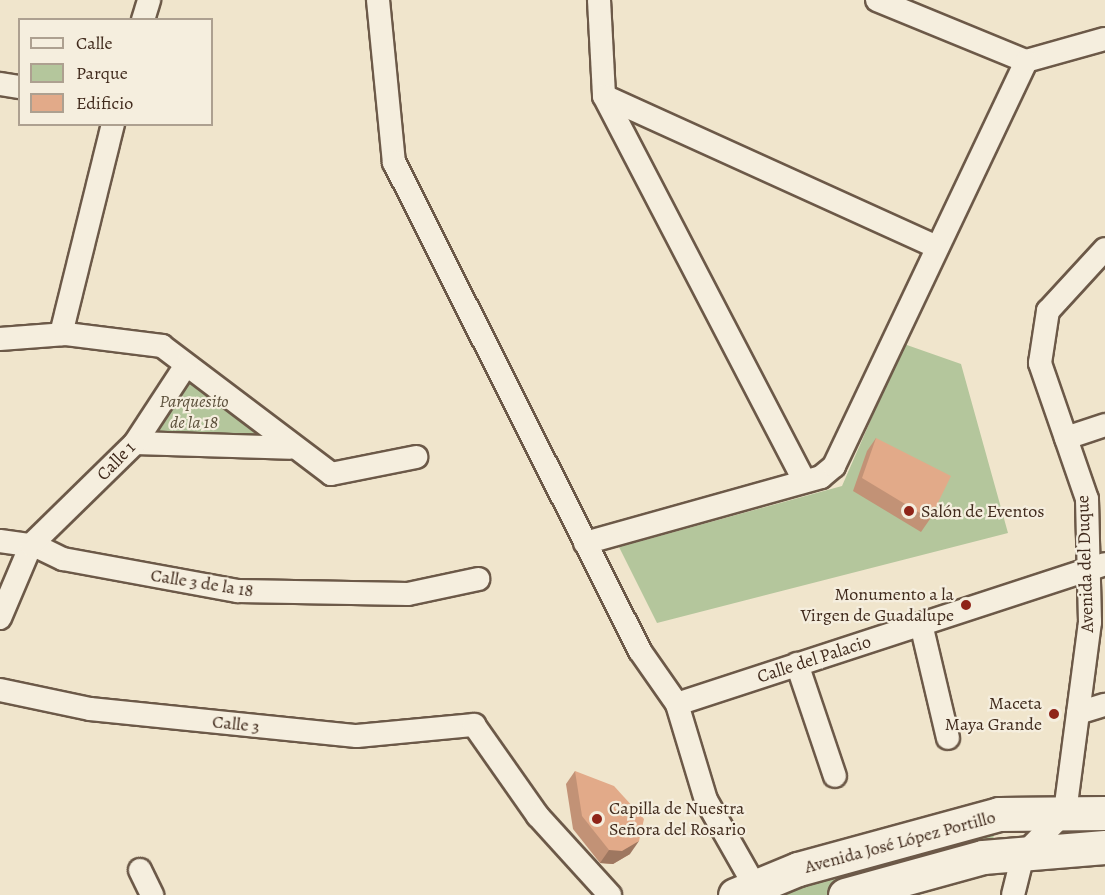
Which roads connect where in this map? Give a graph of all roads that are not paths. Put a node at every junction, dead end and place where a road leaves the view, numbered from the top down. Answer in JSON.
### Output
{"nodes":[{"id":1,"x":149,"y":0,"type":"edge"},
{"id":2,"x":378,"y":0,"type":"edge"},
{"id":3,"x":599,"y":0,"type":"edge"},
{"id":4,"x":877,"y":0,"type":"edge"},
{"id":5,"x":144,"y":18,"type":"edge"},
{"id":6,"x":1105,"y":39,"type":"edge"},
{"id":7,"x":1026,"y":61,"type":"junction"},
{"id":8,"x":0,"y":84,"type":"edge"},
{"id":9,"x":18,"y":87,"type":"edge"},
{"id":10,"x":604,"y":96,"type":"junction"},
{"id":11,"x":113,"y":126,"type":"edge"},
{"id":12,"x":935,"y":246,"type":"junction"},
{"id":13,"x":1105,"y":249,"type":"edge"},
{"id":14,"x":1105,"y":273,"type":"edge"},
{"id":15,"x":1080,"y":279,"type":"junction"},
{"id":16,"x":62,"y":334,"type":"junction"},
{"id":17,"x":0,"y":339,"type":"edge"},
{"id":18,"x":186,"y":365,"type":"junction"},
{"id":19,"x":1105,"y":425,"type":"edge"},
{"id":20,"x":1066,"y":438,"type":"junction"},
{"id":21,"x":135,"y":443,"type":"junction"},
{"id":22,"x":290,"y":448,"type":"junction"},
{"id":23,"x":416,"y":457,"type":"dead end"},
{"id":24,"x":804,"y":480,"type":"junction"},
{"id":25,"x":0,"y":541,"type":"edge"},
{"id":26,"x":585,"y":543,"type":"junction"},
{"id":27,"x":32,"y":545,"type":"junction"},
{"id":28,"x":1097,"y":566,"type":"edge"},
{"id":29,"x":478,"y":579,"type":"dead end"},
{"id":30,"x":0,"y":618,"type":"edge"},
{"id":31,"x":921,"y":624,"type":"junction"},
{"id":32,"x":797,"y":664,"type":"junction"},
{"id":33,"x":0,"y":690,"type":"edge"},
{"id":34,"x":676,"y":704,"type":"junction"},
{"id":35,"x":1105,"y":705,"type":"edge"},
{"id":36,"x":1078,"y":713,"type":"junction"},
{"id":37,"x":948,"y":738,"type":"dead end"},
{"id":38,"x":835,"y":776,"type":"dead end"},
{"id":39,"x":1065,"y":812,"type":"junction"},
{"id":40,"x":1105,"y":813,"type":"edge"},
{"id":41,"x":1105,"y":847,"type":"edge"},
{"id":42,"x":1023,"y":855,"type":"junction"},
{"id":43,"x":140,"y":870,"type":"dead end"},
{"id":44,"x":750,"y":893,"type":"edge"},
{"id":45,"x":152,"y":895,"type":"edge"},
{"id":46,"x":610,"y":895,"type":"edge"},
{"id":47,"x":845,"y":895,"type":"edge"},
{"id":48,"x":1013,"y":895,"type":"edge"}],
"edges":[{"from":1,"to":5,"type":"street"},
{"from":2,"to":26,"type":"street"},
{"from":3,"to":10,"type":"street"},
{"from":4,"to":7,"type":"street"},
{"from":6,"to":7,"type":"street"},
{"from":7,"to":12,"type":"street"},
{"from":8,"to":9,"type":"street"},
{"from":10,"to":12,"type":"street"},
{"from":10,"to":24,"type":"street"},
{"from":11,"to":16,"type":"street"},
{"from":12,"to":24,"type":"street"},
{"from":13,"to":15,"type":"street","name":"Avenida del Duque"},
{"from":14,"to":15,"type":"street"},
{"from":15,"to":20,"type":"street","name":"Avenida del Duque"},
{"from":16,"to":17,"type":"street"},
{"from":16,"to":18,"type":"street"},
{"from":18,"to":21,"type":"street","name":"Calle 1"},
{"from":18,"to":22,"type":"street"},
{"from":19,"to":20,"type":"street"},
{"from":20,"to":28,"type":"street","name":"Avenida del Duque"},
{"from":21,"to":22,"type":"street"},
{"from":21,"to":27,"type":"street","name":"Calle 1"},
{"from":22,"to":23,"type":"street"},
{"from":24,"to":26,"type":"street"},
{"from":25,"to":27,"type":"street","name":"Calle 3 de la 18"},
{"from":26,"to":34,"type":"street"},
{"from":27,"to":29,"type":"street","name":"Calle 3 de la 18"},
{"from":27,"to":30,"type":"street"},
{"from":28,"to":31,"type":"street","name":"Calle del Palacio"},
{"from":28,"to":36,"type":"street","name":"Avenida del Duque"},
{"from":31,"to":32,"type":"street","name":"Calle del Palacio"},
{"from":31,"to":37,"type":"street"},
{"from":32,"to":34,"type":"street","name":"Calle del Palacio"},
{"from":32,"to":38,"type":"street"},
{"from":33,"to":46,"type":"street","name":"Calle 3"},
{"from":34,"to":44,"type":"street"},
{"from":35,"to":36,"type":"street"},
{"from":36,"to":39,"type":"street","name":"Avenida del Duque"},
{"from":39,"to":40,"type":"main road","name":"Avenida José López Portillo"},
{"from":39,"to":42,"type":"street"},
{"from":39,"to":44,"type":"main road","name":"Avenida José López Portillo"},
{"from":41,"to":42,"type":"main road","name":"Avenida José López Portillo"},
{"from":42,"to":47,"type":"main road","name":"Avenida José López Portillo"},
{"from":42,"to":48,"type":"street"},
{"from":43,"to":45,"type":"street"}]}
